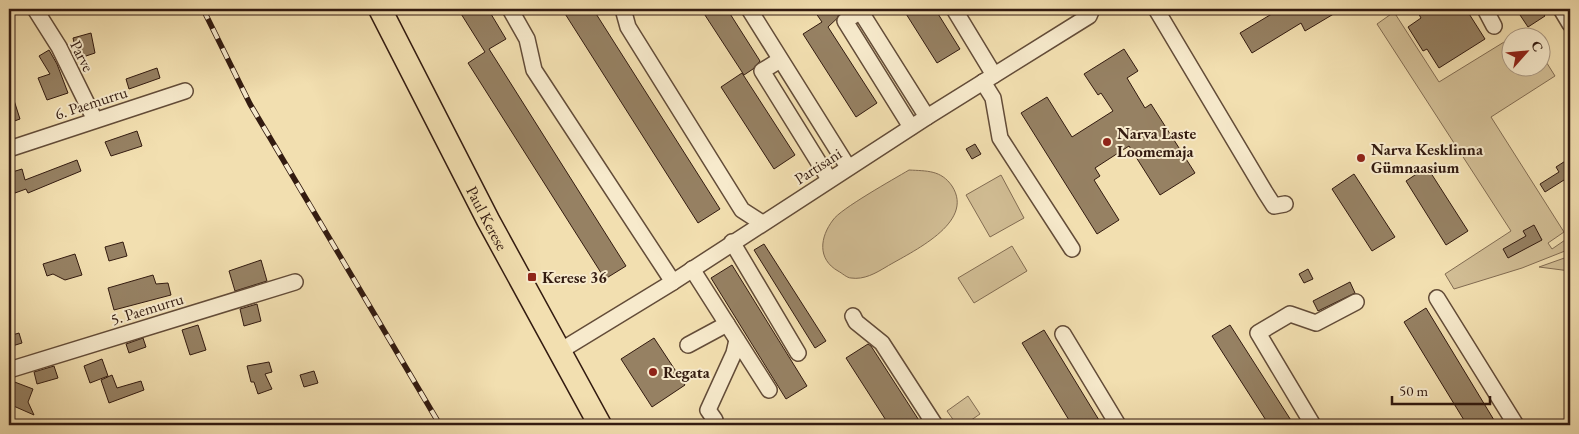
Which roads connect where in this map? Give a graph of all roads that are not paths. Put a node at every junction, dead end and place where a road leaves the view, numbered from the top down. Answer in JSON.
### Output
{"nodes":[{"id":1,"x":35,"y":9,"type":"edge"},
{"id":2,"x":380,"y":9,"type":"edge"},
{"id":3,"x":510,"y":9,"type":"edge"},
{"id":4,"x":623,"y":9,"type":"edge"},
{"id":5,"x":749,"y":9,"type":"edge"},
{"id":6,"x":954,"y":9,"type":"edge"},
{"id":7,"x":1092,"y":9,"type":"edge"},
{"id":8,"x":1156,"y":9,"type":"edge"},
{"id":9,"x":1485,"y":9,"type":"edge"},
{"id":10,"x":1561,"y":9,"type":"edge"},
{"id":11,"x":860,"y":10,"type":"edge"},
{"id":12,"x":1570,"y":24,"type":"edge"},
{"id":13,"x":1494,"y":26,"type":"dead end"},
{"id":14,"x":780,"y":60,"type":"junction"},
{"id":15,"x":989,"y":78,"type":"junction"},
{"id":16,"x":185,"y":91,"type":"dead end"},
{"id":17,"x":927,"y":116,"type":"junction"},
{"id":18,"x":95,"y":120,"type":"junction"},
{"id":19,"x":911,"y":127,"type":"junction"},
{"id":20,"x":9,"y":149,"type":"edge"},
{"id":21,"x":848,"y":167,"type":"junction"},
{"id":22,"x":829,"y":180,"type":"junction"},
{"id":23,"x":1285,"y":204,"type":"dead end"},
{"id":24,"x":762,"y":223,"type":"junction"},
{"id":25,"x":732,"y":242,"type":"junction"},
{"id":26,"x":1072,"y":250,"type":"dead end"},
{"id":27,"x":692,"y":269,"type":"junction"},
{"id":28,"x":295,"y":282,"type":"dead end"},
{"id":29,"x":673,"y":282,"type":"junction"},
{"id":30,"x":1437,"y":298,"type":"dead end"},
{"id":31,"x":1356,"y":302,"type":"dead end"},
{"id":32,"x":853,"y":316,"type":"dead end"},
{"id":33,"x":727,"y":324,"type":"junction"},
{"id":34,"x":1063,"y":334,"type":"dead end"},
{"id":35,"x":737,"y":340,"type":"junction"},
{"id":36,"x":688,"y":345,"type":"dead end"},
{"id":37,"x":560,"y":351,"type":"junction"},
{"id":38,"x":798,"y":353,"type":"dead end"},
{"id":39,"x":9,"y":370,"type":"edge"},
{"id":40,"x":769,"y":390,"type":"dead end"},
{"id":41,"x":715,"y":420,"type":"dead end"},
{"id":42,"x":600,"y":425,"type":"edge"},
{"id":43,"x":935,"y":425,"type":"edge"},
{"id":44,"x":1118,"y":425,"type":"edge"},
{"id":45,"x":1313,"y":425,"type":"edge"},
{"id":46,"x":1516,"y":425,"type":"edge"}],
"edges":[{"from":1,"to":18,"type":"street","name":"Parve"},
{"from":2,"to":37,"type":"highway","name":"Paul Kerese"},
{"from":3,"to":29,"type":"street"},
{"from":4,"to":24,"type":"street"},
{"from":5,"to":14,"type":"street"},
{"from":6,"to":15,"type":"street"},
{"from":7,"to":15,"type":"street","name":"Partisani"},
{"from":8,"to":23,"type":"street"},
{"from":9,"to":13,"type":"street"},
{"from":10,"to":12,"type":"street"},
{"from":11,"to":17,"type":"street"},
{"from":11,"to":19,"type":"street"},
{"from":14,"to":21,"type":"street"},
{"from":14,"to":22,"type":"street"},
{"from":15,"to":17,"type":"street","name":"Partisani"},
{"from":15,"to":26,"type":"street"},
{"from":16,"to":18,"type":"street","name":"6. Paemurru"},
{"from":17,"to":19,"type":"street","name":"Partisani"},
{"from":18,"to":20,"type":"street","name":"6. Paemurru"},
{"from":19,"to":21,"type":"street","name":"Partisani"},
{"from":21,"to":22,"type":"street","name":"Partisani"},
{"from":22,"to":24,"type":"street","name":"Partisani"},
{"from":24,"to":25,"type":"street","name":"Partisani"},
{"from":25,"to":27,"type":"street","name":"Partisani"},
{"from":25,"to":38,"type":"street"},
{"from":27,"to":29,"type":"street","name":"Partisani"},
{"from":27,"to":33,"type":"street"},
{"from":28,"to":39,"type":"street","name":"5. Paemurru"},
{"from":29,"to":37,"type":"street","name":"Partisani"},
{"from":30,"to":46,"type":"street"},
{"from":31,"to":45,"type":"street"},
{"from":32,"to":43,"type":"street"},
{"from":33,"to":35,"type":"street"},
{"from":33,"to":36,"type":"street"},
{"from":34,"to":44,"type":"street"},
{"from":35,"to":40,"type":"street"},
{"from":35,"to":41,"type":"street"},
{"from":37,"to":42,"type":"highway","name":"Paul Kerese"}]}
